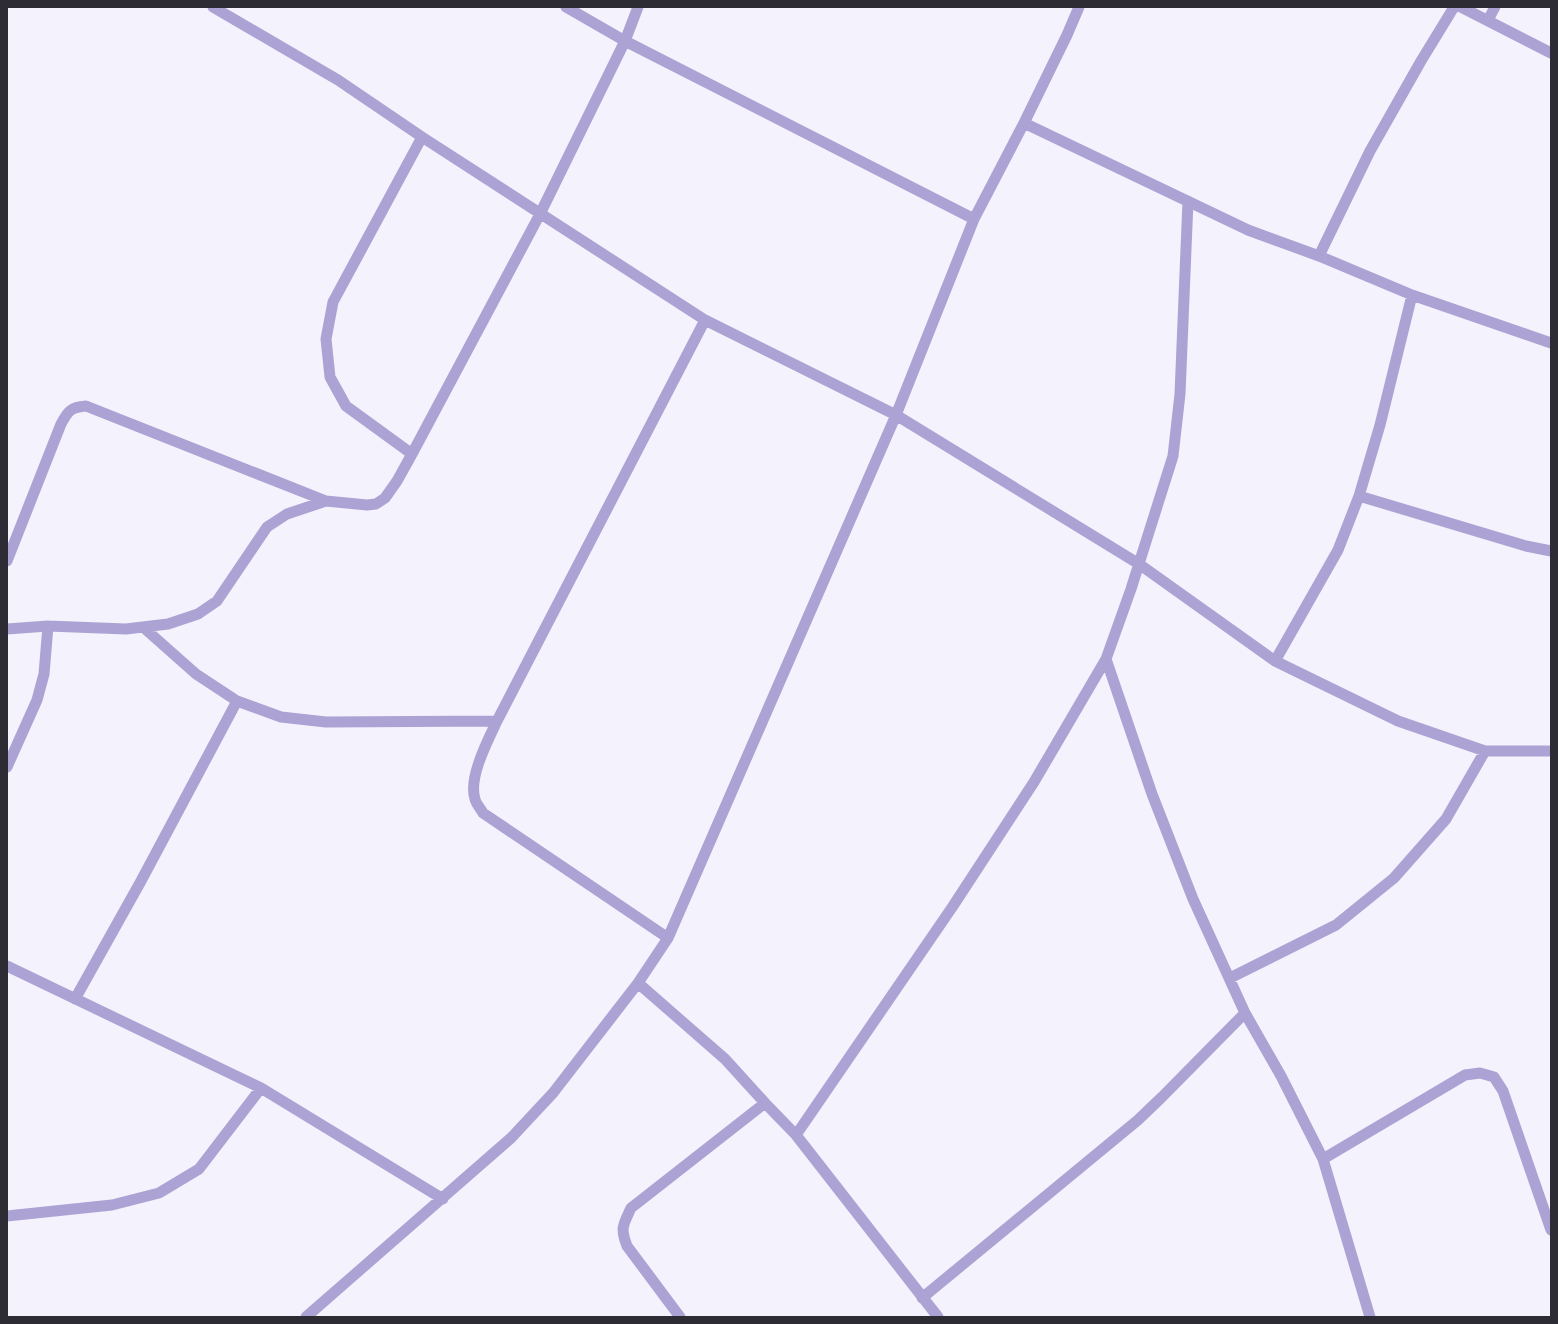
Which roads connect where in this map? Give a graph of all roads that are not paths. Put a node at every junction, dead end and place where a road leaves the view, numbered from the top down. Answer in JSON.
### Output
{"nodes":[{"id":1,"x":213,"y":7,"type":"edge"},
{"id":2,"x":566,"y":7,"type":"edge"},
{"id":3,"x":638,"y":7,"type":"edge"},
{"id":4,"x":1079,"y":7,"type":"edge"},
{"id":5,"x":1454,"y":7,"type":"edge"},
{"id":6,"x":1461,"y":7,"type":"edge"},
{"id":7,"x":1495,"y":7,"type":"edge"},
{"id":8,"x":1488,"y":20,"type":"junction"},
{"id":9,"x":625,"y":41,"type":"junction"},
{"id":10,"x":1551,"y":53,"type":"edge"},
{"id":11,"x":1024,"y":123,"type":"junction"},
{"id":12,"x":422,"y":137,"type":"junction"},
{"id":13,"x":1188,"y":202,"type":"junction"},
{"id":14,"x":540,"y":214,"type":"junction"},
{"id":15,"x":974,"y":219,"type":"junction"},
{"id":16,"x":1319,"y":256,"type":"junction"},
{"id":17,"x":1412,"y":295,"type":"junction"},
{"id":18,"x":705,"y":320,"type":"junction"},
{"id":19,"x":1551,"y":344,"type":"edge"},
{"id":20,"x":896,"y":415,"type":"junction"},
{"id":21,"x":412,"y":454,"type":"junction"},
{"id":22,"x":1359,"y":496,"type":"junction"},
{"id":23,"x":326,"y":501,"type":"junction"},
{"id":24,"x":1551,"y":551,"type":"edge"},
{"id":25,"x":7,"y":561,"type":"edge"},
{"id":26,"x":1139,"y":564,"type":"junction"},
{"id":27,"x":48,"y":626,"type":"junction"},
{"id":28,"x":143,"y":627,"type":"junction"},
{"id":29,"x":7,"y":629,"type":"edge"},
{"id":30,"x":1106,"y":659,"type":"junction"},
{"id":31,"x":1275,"y":661,"type":"junction"},
{"id":32,"x":237,"y":701,"type":"junction"},
{"id":33,"x":497,"y":721,"type":"junction"},
{"id":34,"x":1485,"y":751,"type":"junction"},
{"id":35,"x":1551,"y":751,"type":"edge"},
{"id":36,"x":7,"y":767,"type":"edge"},
{"id":37,"x":668,"y":938,"type":"junction"},
{"id":38,"x":7,"y":966,"type":"edge"},
{"id":39,"x":1230,"y":978,"type":"junction"},
{"id":40,"x":638,"y":983,"type":"junction"},
{"id":41,"x":75,"y":999,"type":"junction"},
{"id":42,"x":1246,"y":1013,"type":"junction"},
{"id":43,"x":261,"y":1088,"type":"junction"},
{"id":44,"x":765,"y":1103,"type":"junction"},
{"id":45,"x":796,"y":1135,"type":"junction"},
{"id":46,"x":1323,"y":1160,"type":"junction"},
{"id":47,"x":443,"y":1199,"type":"junction"},
{"id":48,"x":7,"y":1216,"type":"edge"},
{"id":49,"x":1551,"y":1230,"type":"edge"},
{"id":50,"x":922,"y":1298,"type":"junction"},
{"id":51,"x":306,"y":1317,"type":"edge"},
{"id":52,"x":680,"y":1317,"type":"edge"},
{"id":53,"x":938,"y":1317,"type":"edge"},
{"id":54,"x":1370,"y":1317,"type":"edge"}],
"edges":[{"from":1,"to":12,"type":"street"},
{"from":2,"to":9,"type":"street"},
{"from":3,"to":9,"type":"street"},
{"from":4,"to":11,"type":"street"},
{"from":5,"to":16,"type":"street"},
{"from":6,"to":8,"type":"street"},
{"from":7,"to":8,"type":"street"},
{"from":8,"to":10,"type":"street"},
{"from":9,"to":14,"type":"street"},
{"from":9,"to":15,"type":"street"},
{"from":11,"to":13,"type":"street"},
{"from":11,"to":15,"type":"street"},
{"from":12,"to":14,"type":"street"},
{"from":12,"to":21,"type":"street"},
{"from":13,"to":16,"type":"street"},
{"from":13,"to":26,"type":"street"},
{"from":14,"to":18,"type":"street"},
{"from":14,"to":21,"type":"street"},
{"from":15,"to":20,"type":"street"},
{"from":16,"to":17,"type":"street"},
{"from":17,"to":19,"type":"street"},
{"from":17,"to":22,"type":"street"},
{"from":18,"to":20,"type":"street"},
{"from":18,"to":33,"type":"street"},
{"from":20,"to":26,"type":"street"},
{"from":20,"to":37,"type":"street"},
{"from":21,"to":23,"type":"street"},
{"from":22,"to":24,"type":"street"},
{"from":22,"to":31,"type":"street"},
{"from":23,"to":25,"type":"street"},
{"from":23,"to":28,"type":"street"},
{"from":26,"to":30,"type":"street"},
{"from":26,"to":31,"type":"street"},
{"from":27,"to":28,"type":"street"},
{"from":27,"to":29,"type":"street"},
{"from":27,"to":36,"type":"street"},
{"from":28,"to":32,"type":"street"},
{"from":30,"to":39,"type":"street"},
{"from":30,"to":45,"type":"street"},
{"from":31,"to":34,"type":"street"},
{"from":32,"to":33,"type":"street"},
{"from":32,"to":41,"type":"street"},
{"from":33,"to":37,"type":"street"},
{"from":34,"to":35,"type":"street"},
{"from":34,"to":39,"type":"street"},
{"from":37,"to":40,"type":"street"},
{"from":38,"to":41,"type":"street"},
{"from":39,"to":42,"type":"street"},
{"from":40,"to":44,"type":"street"},
{"from":40,"to":47,"type":"street"},
{"from":41,"to":43,"type":"street"},
{"from":42,"to":46,"type":"street"},
{"from":42,"to":50,"type":"street"},
{"from":43,"to":47,"type":"street"},
{"from":43,"to":48,"type":"street"},
{"from":44,"to":45,"type":"street"},
{"from":44,"to":52,"type":"street"},
{"from":45,"to":50,"type":"street"},
{"from":46,"to":49,"type":"street"},
{"from":46,"to":54,"type":"street"},
{"from":47,"to":51,"type":"street"},
{"from":50,"to":53,"type":"street"}]}
